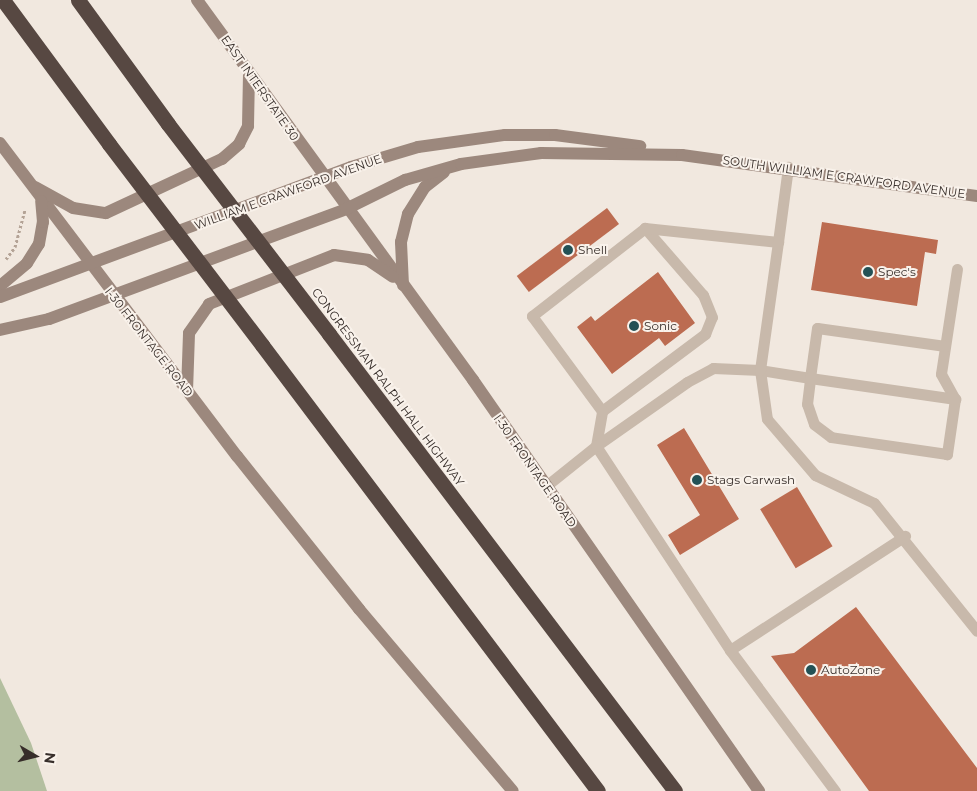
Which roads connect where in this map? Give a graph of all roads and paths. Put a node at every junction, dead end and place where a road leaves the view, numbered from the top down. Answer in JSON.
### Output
{"nodes":[{"id":1,"x":3,"y":0,"type":"edge"},
{"id":2,"x":78,"y":0,"type":"edge"},
{"id":3,"x":197,"y":0,"type":"edge"},
{"id":4,"x":249,"y":73,"type":"junction"},
{"id":5,"x":0,"y":143,"type":"edge"},
{"id":6,"x":682,"y":155,"type":"junction"},
{"id":7,"x":788,"y":166,"type":"junction"},
{"id":8,"x":449,"y":168,"type":"junction"},
{"id":9,"x":323,"y":177,"type":"junction"},
{"id":10,"x":30,"y":185,"type":"junction"},
{"id":11,"x":977,"y":196,"type":"edge"},
{"id":12,"x":40,"y":198,"type":"junction"},
{"id":13,"x":25,"y":209,"type":"dead end"},
{"id":14,"x":346,"y":209,"type":"junction"},
{"id":15,"x":645,"y":228,"type":"junction"},
{"id":16,"x":778,"y":242,"type":"junction"},
{"id":17,"x":88,"y":264,"type":"junction"},
{"id":18,"x":1,"y":266,"type":"edge"},
{"id":19,"x":957,"y":269,"type":"dead end"},
{"id":20,"x":403,"y":285,"type":"junction"},
{"id":21,"x":0,"y":286,"type":"edge"},
{"id":22,"x":112,"y":295,"type":"junction"},
{"id":23,"x":0,"y":297,"type":"edge"},
{"id":24,"x":0,"y":330,"type":"edge"},
{"id":25,"x":945,"y":346,"type":"junction"},
{"id":26,"x":760,"y":370,"type":"junction"},
{"id":27,"x":810,"y":378,"type":"junction"},
{"id":28,"x":186,"y":391,"type":"junction"},
{"id":29,"x":956,"y":399,"type":"junction"},
{"id":30,"x":602,"y":411,"type":"junction"},
{"id":31,"x":596,"y":446,"type":"junction"},
{"id":32,"x":546,"y":486,"type":"junction"},
{"id":33,"x":905,"y":536,"type":"junction"},
{"id":34,"x":977,"y":632,"type":"edge"},
{"id":35,"x":730,"y":650,"type":"junction"},
{"id":36,"x":514,"y":791,"type":"edge"},
{"id":37,"x":598,"y":791,"type":"edge"},
{"id":38,"x":675,"y":791,"type":"edge"},
{"id":39,"x":759,"y":791,"type":"edge"},
{"id":40,"x":835,"y":791,"type":"edge"}],
"edges":[{"from":1,"to":37,"type":"highway","bridge":true},
{"from":2,"to":38,"type":"highway","name":"CONGRESSMAN RALPH HALL HIGHWAY","bridge":true},
{"from":3,"to":4,"type":"main road","name":"EAST INTERSTATE 30"},
{"from":4,"to":9,"type":"main road","name":"EAST INTERSTATE 30"},
{"from":4,"to":10,"type":"main road"},
{"from":5,"to":10,"type":"main road"},
{"from":6,"to":7,"type":"main road","name":"SOUTH WILLIAM E CRAWFORD AVENUE"},
{"from":6,"to":8,"type":"main road"},
{"from":6,"to":9,"type":"main road","name":"WILLIAM E CRAWFORD AVENUE"},
{"from":7,"to":11,"type":"main road","name":"SOUTH WILLIAM E CRAWFORD AVENUE"},
{"from":7,"to":16,"type":"lane"},
{"from":8,"to":14,"type":"main road"},
{"from":8,"to":20,"type":"main road"},
{"from":9,"to":14,"type":"main road","name":"I-30 FRONTAGE ROAD"},
{"from":9,"to":17,"type":"main road","name":"WILLIAM E CRAWFORD AVENUE"},
{"from":10,"to":12,"type":"main road"},
{"from":12,"to":17,"type":"main road"},
{"from":12,"to":21,"type":"main road"},
{"from":13,"to":18,"type":"path"},
{"from":14,"to":20,"type":"main road","name":"I-30 FRONTAGE ROAD"},
{"from":14,"to":22,"type":"main road"},
{"from":15,"to":16,"type":"lane"},
{"from":15,"to":30,"type":"lane"},
{"from":15,"to":30,"type":"lane"},
{"from":16,"to":26,"type":"lane"},
{"from":17,"to":22,"type":"main road","name":"I-30 FRONTAGE ROAD"},
{"from":17,"to":23,"type":"main road","name":"WILLIAM E CRAWFORD AVENUE"},
{"from":19,"to":25,"type":"lane"},
{"from":20,"to":28,"type":"main road"},
{"from":20,"to":32,"type":"main road","name":"I-30 FRONTAGE ROAD"},
{"from":22,"to":24,"type":"main road"},
{"from":22,"to":28,"type":"main road","name":"I-30 FRONTAGE ROAD"},
{"from":25,"to":27,"type":"lane"},
{"from":25,"to":29,"type":"lane"},
{"from":26,"to":27,"type":"lane"},
{"from":26,"to":31,"type":"lane"},
{"from":26,"to":33,"type":"lane"},
{"from":27,"to":29,"type":"lane"},
{"from":27,"to":29,"type":"lane"},
{"from":28,"to":36,"type":"main road","name":"I-30 FRONTAGE ROAD"},
{"from":30,"to":31,"type":"lane"},
{"from":31,"to":32,"type":"lane"},
{"from":31,"to":35,"type":"lane"},
{"from":32,"to":39,"type":"main road","name":"I-30 FRONTAGE ROAD"},
{"from":33,"to":34,"type":"lane"},
{"from":33,"to":35,"type":"lane"},
{"from":35,"to":40,"type":"lane"}]}
